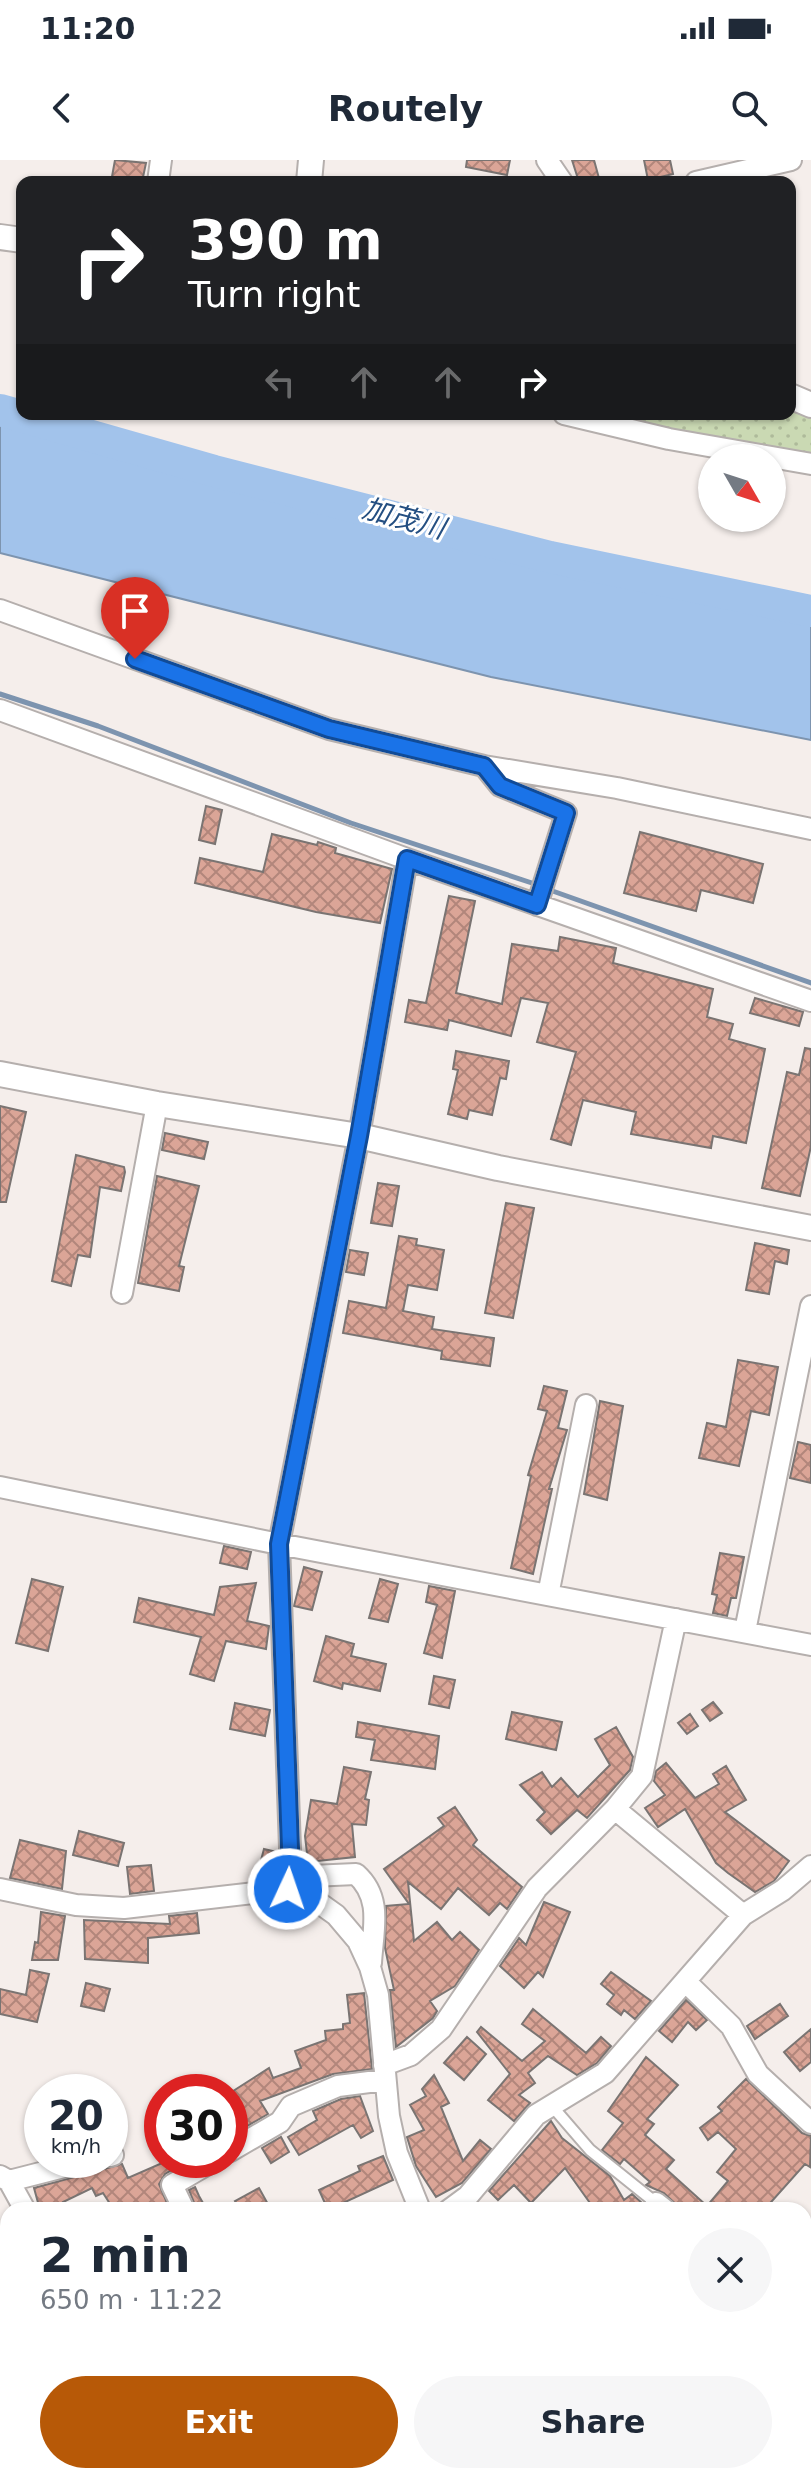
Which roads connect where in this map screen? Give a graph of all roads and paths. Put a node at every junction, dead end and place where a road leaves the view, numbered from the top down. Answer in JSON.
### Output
{"nodes":[{"id":1,"x":791,"y":160,"type":"edge"},
{"id":2,"x":724,"y":167,"type":"edge"},
{"id":3,"x":589,"y":420,"type":"edge"},
{"id":4,"x":811,"y":464,"type":"edge"},
{"id":5,"x":0,"y":610,"type":"edge"},
{"id":6,"x":0,"y":710,"type":"edge"},
{"id":7,"x":484,"y":766,"type":"junction"},
{"id":8,"x":811,"y":829,"type":"edge"},
{"id":9,"x":407,"y":859,"type":"junction"},
{"id":10,"x":537,"y":905,"type":"junction"},
{"id":11,"x":811,"y":1001,"type":"edge"},
{"id":12,"x":0,"y":1074,"type":"edge"},
{"id":13,"x":157,"y":1104,"type":"junction"},
{"id":14,"x":359,"y":1136,"type":"junction"},
{"id":15,"x":811,"y":1228,"type":"edge"},
{"id":16,"x":122,"y":1293,"type":"dead end"},
{"id":17,"x":811,"y":1306,"type":"edge"},
{"id":18,"x":586,"y":1405,"type":"dead end"},
{"id":19,"x":0,"y":1487,"type":"edge"},
{"id":20,"x":279,"y":1544,"type":"junction"},
{"id":21,"x":548,"y":1595,"type":"junction"},
{"id":22,"x":676,"y":1619,"type":"junction"},
{"id":23,"x":745,"y":1631,"type":"junction"},
{"id":24,"x":811,"y":1645,"type":"edge"},
{"id":25,"x":615,"y":1809,"type":"junction"},
{"id":26,"x":811,"y":1866,"type":"edge"},
{"id":27,"x":288,"y":1883,"type":"junction"},
{"id":28,"x":0,"y":1889,"type":"edge"},
{"id":29,"x":743,"y":1915,"type":"junction"},
{"id":30,"x":370,"y":1967,"type":"junction"},
{"id":31,"x":686,"y":1982,"type":"junction"},
{"id":32,"x":385,"y":2073,"type":"junction"},
{"id":33,"x":552,"y":2106,"type":"junction"},
{"id":34,"x":811,"y":2123,"type":"edge"},
{"id":35,"x":248,"y":2141,"type":"edge"},
{"id":36,"x":5,"y":2178,"type":"edge"},
{"id":37,"x":184,"y":2178,"type":"edge"},
{"id":38,"x":20,"y":2202,"type":"edge"},
{"id":39,"x":180,"y":2202,"type":"edge"},
{"id":40,"x":417,"y":2202,"type":"edge"},
{"id":41,"x":460,"y":2202,"type":"edge"},
{"id":42,"x":655,"y":2202,"type":"edge"}],
"edges":[{"from":1,"to":2,"type":"street"},
{"from":3,"to":4,"type":"street"},
{"from":5,"to":7,"type":"street"},
{"from":6,"to":9,"type":"street"},
{"from":7,"to":8,"type":"street"},
{"from":7,"to":10,"type":"street"},
{"from":9,"to":10,"type":"street"},
{"from":9,"to":14,"type":"street"},
{"from":10,"to":11,"type":"street"},
{"from":12,"to":13,"type":"street"},
{"from":13,"to":14,"type":"street"},
{"from":13,"to":16,"type":"street"},
{"from":14,"to":15,"type":"street"},
{"from":14,"to":20,"type":"street"},
{"from":17,"to":23,"type":"street"},
{"from":18,"to":21,"type":"street"},
{"from":19,"to":20,"type":"street"},
{"from":20,"to":21,"type":"street"},
{"from":20,"to":27,"type":"street"},
{"from":21,"to":22,"type":"street"},
{"from":22,"to":23,"type":"street"},
{"from":22,"to":25,"type":"street"},
{"from":23,"to":24,"type":"street"},
{"from":25,"to":29,"type":"street"},
{"from":25,"to":32,"type":"street"},
{"from":26,"to":29,"type":"street"},
{"from":27,"to":28,"type":"street"},
{"from":27,"to":30,"type":"street"},
{"from":27,"to":30,"type":"street"},
{"from":29,"to":31,"type":"street"},
{"from":30,"to":32,"type":"street"},
{"from":31,"to":33,"type":"street"},
{"from":31,"to":34,"type":"street"},
{"from":32,"to":35,"type":"street"},
{"from":32,"to":40,"type":"street"},
{"from":33,"to":41,"type":"street"},
{"from":33,"to":42,"type":"lane"},
{"from":36,"to":38,"type":"street"},
{"from":37,"to":39,"type":"street"}]}
